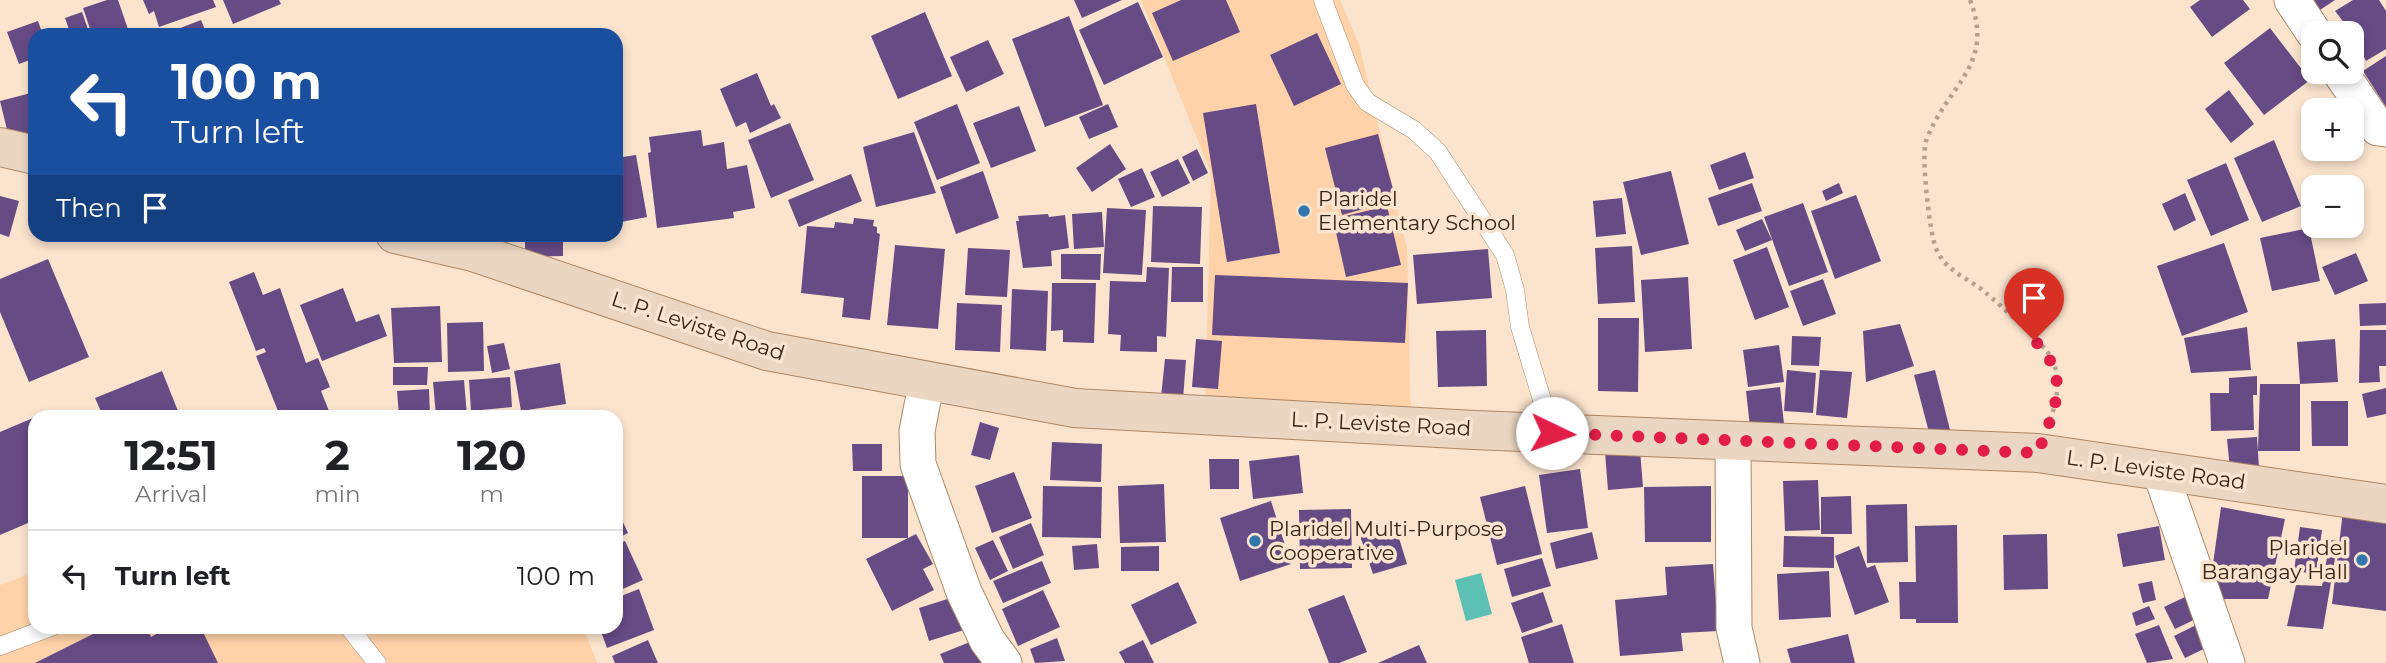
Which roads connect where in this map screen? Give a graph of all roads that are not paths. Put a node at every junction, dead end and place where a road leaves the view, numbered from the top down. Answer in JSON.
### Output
{"nodes":[{"id":1,"x":1323,"y":0,"type":"edge"},
{"id":2,"x":2292,"y":0,"type":"edge"},
{"id":3,"x":2306,"y":21,"type":"edge"},
{"id":4,"x":2348,"y":84,"type":"edge"},
{"id":5,"x":2386,"y":129,"type":"edge"},
{"id":6,"x":0,"y":148,"type":"edge"},
{"id":7,"x":28,"y":154,"type":"edge"},
{"id":8,"x":430,"y":242,"type":"edge"},
{"id":9,"x":927,"y":380,"type":"junction"},
{"id":10,"x":1552,"y":433,"type":"junction"},
{"id":11,"x":1733,"y":440,"type":"junction"},
{"id":12,"x":2160,"y":471,"type":"junction"},
{"id":13,"x":2386,"y":504,"type":"edge"},
{"id":14,"x":32,"y":634,"type":"edge"},
{"id":15,"x":354,"y":634,"type":"edge"},
{"id":16,"x":0,"y":646,"type":"edge"},
{"id":17,"x":377,"y":663,"type":"edge"},
{"id":18,"x":1004,"y":663,"type":"edge"},
{"id":19,"x":1742,"y":663,"type":"edge"},
{"id":20,"x":2227,"y":663,"type":"edge"}],
"edges":[{"from":1,"to":10,"type":"lane"},
{"from":2,"to":3,"type":"street"},
{"from":4,"to":5,"type":"street"},
{"from":6,"to":7,"type":"main road"},
{"from":8,"to":9,"type":"main road","name":"L. P. Leviste Road"},
{"from":9,"to":10,"type":"main road","name":"L. P. Leviste Road"},
{"from":9,"to":18,"type":"street"},
{"from":10,"to":11,"type":"main road","name":"L. P. Leviste Road"},
{"from":11,"to":12,"type":"main road","name":"L. P. Leviste Road"},
{"from":11,"to":19,"type":"street"},
{"from":12,"to":13,"type":"main road","name":"L. P. Leviste Road"},
{"from":12,"to":20,"type":"street"},
{"from":14,"to":16,"type":"lane"},
{"from":15,"to":17,"type":"lane"}]}
